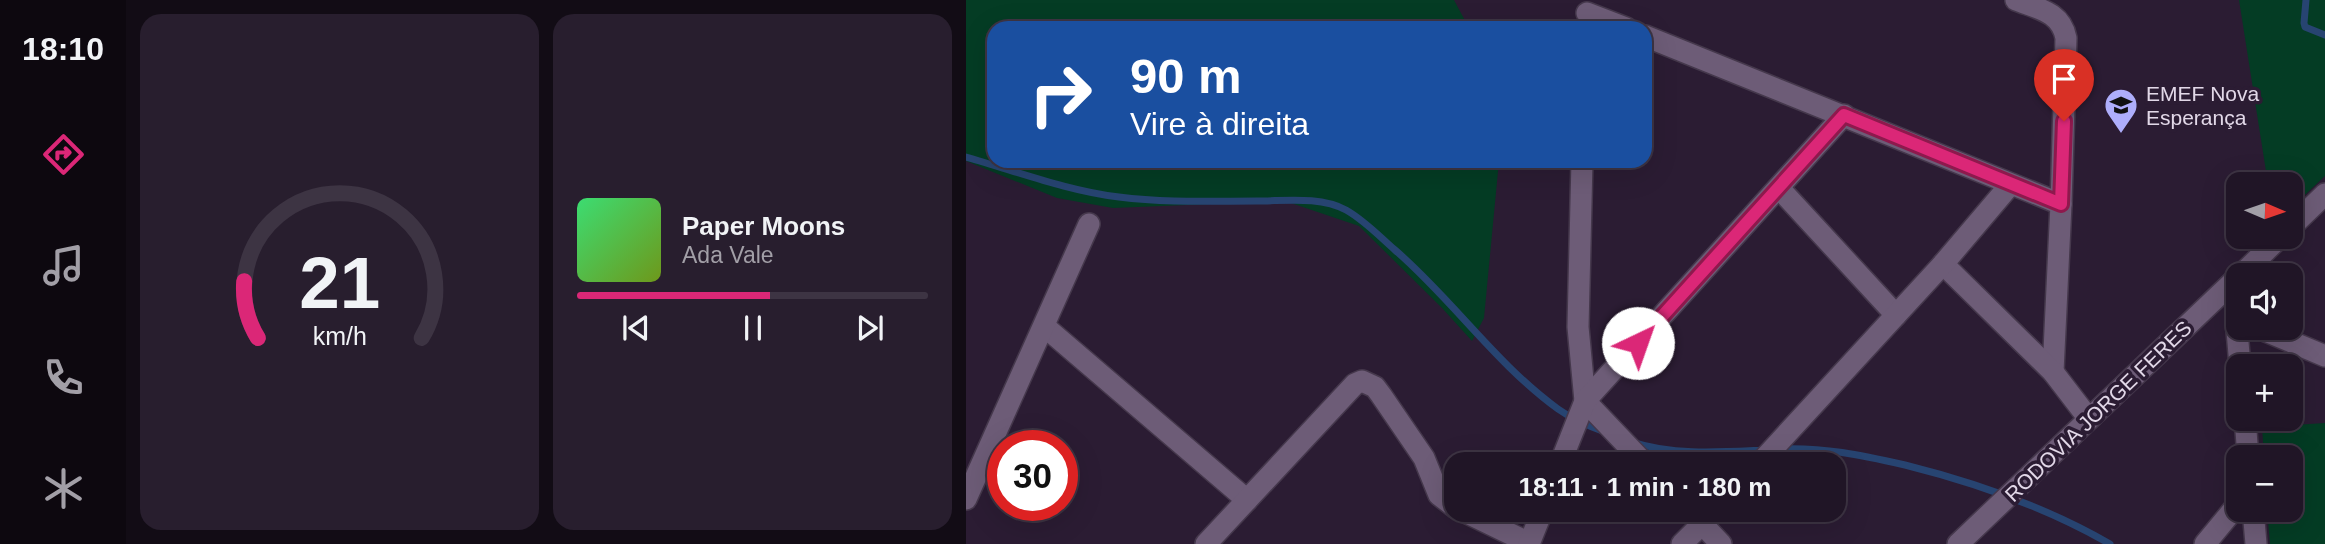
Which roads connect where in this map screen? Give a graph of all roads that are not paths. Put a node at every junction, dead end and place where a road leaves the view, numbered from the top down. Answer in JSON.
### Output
{"nodes":[{"id":1,"x":2017,"y":0,"type":"edge"},
{"id":2,"x":1587,"y":14,"type":"edge"},
{"id":3,"x":1606,"y":21,"type":"edge"},
{"id":4,"x":1652,"y":39,"type":"edge"},
{"id":5,"x":1844,"y":115,"type":"junction"},
{"id":6,"x":1582,"y":168,"type":"edge"},
{"id":7,"x":2010,"y":185,"type":"junction"},
{"id":8,"x":1779,"y":188,"type":"junction"},
{"id":9,"x":2325,"y":194,"type":"edge"},
{"id":10,"x":2061,"y":204,"type":"junction"},
{"id":11,"x":2303,"y":215,"type":"edge"},
{"id":12,"x":1089,"y":224,"type":"dead end"},
{"id":13,"x":2268,"y":249,"type":"edge"},
{"id":14,"x":2253,"y":263,"type":"edge"},
{"id":15,"x":1943,"y":264,"type":"junction"},
{"id":16,"x":2226,"y":289,"type":"edge"},
{"id":17,"x":2207,"y":307,"type":"junction"},
{"id":18,"x":1896,"y":315,"type":"junction"},
{"id":19,"x":2226,"y":315,"type":"edge"},
{"id":20,"x":1044,"y":326,"type":"junction"},
{"id":21,"x":2287,"y":340,"type":"edge"},
{"id":22,"x":2325,"y":356,"type":"edge"},
{"id":23,"x":2053,"y":372,"type":"junction"},
{"id":24,"x":1585,"y":401,"type":"junction"},
{"id":25,"x":2089,"y":419,"type":"junction"},
{"id":26,"x":1565,"y":452,"type":"edge"},
{"id":27,"x":1634,"y":452,"type":"edge"},
{"id":28,"x":1770,"y":452,"type":"edge"},
{"id":29,"x":1444,"y":498,"type":"edge"},
{"id":30,"x":966,"y":499,"type":"edge"},
{"id":31,"x":1247,"y":500,"type":"junction"},
{"id":32,"x":2226,"y":518,"type":"edge"},
{"id":33,"x":1484,"y":522,"type":"edge"},
{"id":34,"x":1538,"y":522,"type":"edge"},
{"id":35,"x":1697,"y":522,"type":"edge"},
{"id":36,"x":1708,"y":522,"type":"edge"},
{"id":37,"x":2254,"y":522,"type":"edge"},
{"id":38,"x":1206,"y":544,"type":"edge"},
{"id":39,"x":1529,"y":544,"type":"edge"},
{"id":40,"x":1682,"y":544,"type":"edge"},
{"id":41,"x":1721,"y":544,"type":"edge"},
{"id":42,"x":1958,"y":544,"type":"edge"},
{"id":43,"x":2204,"y":544,"type":"edge"},
{"id":44,"x":2256,"y":544,"type":"edge"}],
"edges":[{"from":1,"to":10,"type":"street"},
{"from":2,"to":3,"type":"street"},
{"from":4,"to":5,"type":"street"},
{"from":5,"to":7,"type":"street"},
{"from":5,"to":8,"type":"street"},
{"from":6,"to":24,"type":"street"},
{"from":7,"to":10,"type":"street"},
{"from":7,"to":15,"type":"street"},
{"from":8,"to":18,"type":"street"},
{"from":8,"to":24,"type":"street"},
{"from":9,"to":11,"type":"street"},
{"from":10,"to":23,"type":"street"},
{"from":12,"to":20,"type":"street"},
{"from":13,"to":14,"type":"street","name":"RODOVIA JORGE FERES"},
{"from":15,"to":18,"type":"street"},
{"from":15,"to":23,"type":"street"},
{"from":16,"to":17,"type":"street","name":"RODOVIA JORGE FERES"},
{"from":17,"to":19,"type":"street"},
{"from":17,"to":25,"type":"street","name":"RODOVIA JORGE FERES"},
{"from":18,"to":28,"type":"street"},
{"from":20,"to":30,"type":"street"},
{"from":20,"to":31,"type":"street"},
{"from":21,"to":22,"type":"street"},
{"from":23,"to":25,"type":"street"},
{"from":24,"to":26,"type":"street"},
{"from":24,"to":27,"type":"street"},
{"from":25,"to":42,"type":"street","name":"RODOVIA JORGE FERES"},
{"from":29,"to":31,"type":"street"},
{"from":31,"to":38,"type":"street"},
{"from":32,"to":43,"type":"street"},
{"from":33,"to":39,"type":"street"},
{"from":34,"to":39,"type":"street"},
{"from":35,"to":40,"type":"street"},
{"from":36,"to":41,"type":"street"},
{"from":37,"to":44,"type":"street"}]}
